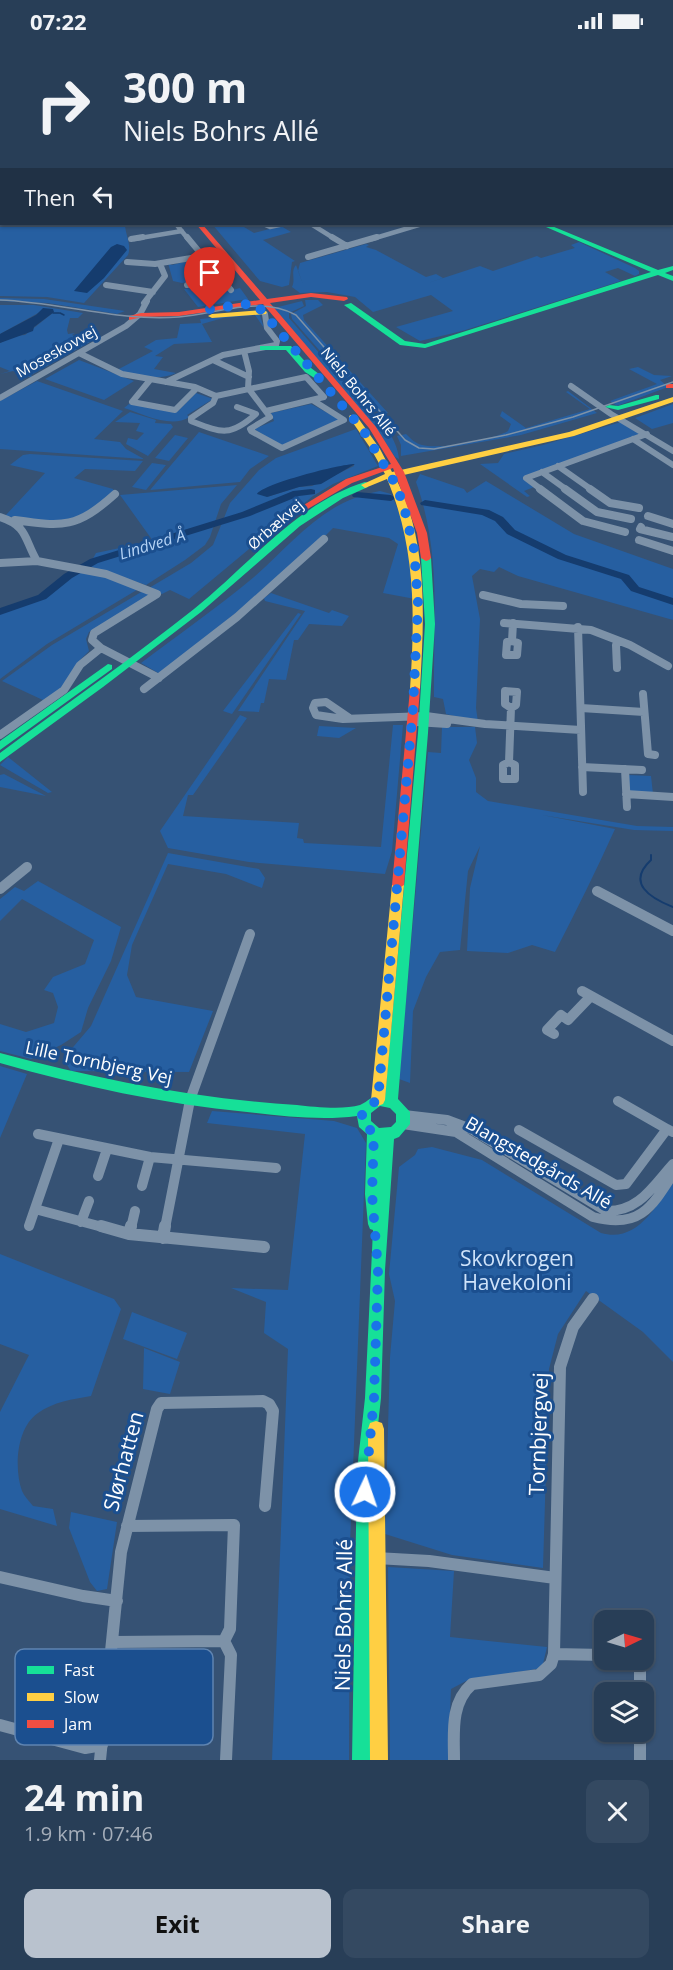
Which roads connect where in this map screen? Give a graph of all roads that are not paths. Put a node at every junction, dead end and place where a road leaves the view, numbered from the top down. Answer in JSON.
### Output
{"nodes":[{"id":1,"x":199,"y":225,"type":"edge"},
{"id":2,"x":313,"y":225,"type":"edge"},
{"id":3,"x":396,"y":225,"type":"dead end"},
{"id":4,"x":418,"y":225,"type":"edge"},
{"id":5,"x":544,"y":225,"type":"edge"},
{"id":6,"x":186,"y":227,"type":"edge"},
{"id":7,"x":403,"y":229,"type":"junction"},
{"id":8,"x":131,"y":239,"type":"dead end"},
{"id":9,"x":347,"y":246,"type":"junction"},
{"id":10,"x":594,"y":246,"type":"junction"},
{"id":11,"x":203,"y":256,"type":"junction"},
{"id":12,"x":308,"y":257,"type":"dead end"},
{"id":13,"x":127,"y":262,"type":"dead end"},
{"id":14,"x":160,"y":264,"type":"junction"},
{"id":15,"x":660,"y":271,"type":"edge"},
{"id":16,"x":221,"y":279,"type":"junction"},
{"id":17,"x":673,"y":281,"type":"edge"},
{"id":18,"x":105,"y":285,"type":"dead end"},
{"id":19,"x":187,"y":285,"type":"dead end"},
{"id":20,"x":231,"y":290,"type":"dead end"},
{"id":21,"x":153,"y":292,"type":"junction"},
{"id":22,"x":586,"y":296,"type":"junction"},
{"id":23,"x":346,"y":302,"type":"junction"},
{"id":24,"x":265,"y":306,"type":"junction"},
{"id":25,"x":136,"y":315,"type":"junction"},
{"id":26,"x":514,"y":318,"type":"junction"},
{"id":27,"x":263,"y":348,"type":"junction"},
{"id":28,"x":244,"y":351,"type":"junction"},
{"id":29,"x":80,"y":353,"type":"junction"},
{"id":30,"x":213,"y":360,"type":"junction"},
{"id":31,"x":249,"y":377,"type":"junction"},
{"id":32,"x":319,"y":377,"type":"junction"},
{"id":33,"x":150,"y":380,"type":"junction"},
{"id":34,"x":165,"y":382,"type":"junction"},
{"id":35,"x":197,"y":387,"type":"junction"},
{"id":36,"x":672,"y":387,"type":"edge"},
{"id":37,"x":248,"y":388,"type":"junction"},
{"id":38,"x":216,"y":396,"type":"junction"},
{"id":39,"x":0,"y":398,"type":"edge"},
{"id":40,"x":673,"y":399,"type":"edge"},
{"id":41,"x":314,"y":401,"type":"junction"},
{"id":42,"x":237,"y":407,"type":"dead end"},
{"id":43,"x":266,"y":411,"type":"junction"},
{"id":44,"x":615,"y":413,"type":"junction"},
{"id":45,"x":647,"y":434,"type":"junction"},
{"id":46,"x":633,"y":439,"type":"junction"},
{"id":47,"x":673,"y":451,"type":"edge"},
{"id":48,"x":673,"y":465,"type":"edge"},
{"id":49,"x":558,"y":466,"type":"junction"},
{"id":50,"x":393,"y":470,"type":"junction"},
{"id":51,"x":542,"y":472,"type":"junction"},
{"id":52,"x":115,"y":494,"type":"dead end"},
{"id":53,"x":639,"y":508,"type":"dead end"},
{"id":54,"x":648,"y":516,"type":"dead end"},
{"id":55,"x":0,"y":517,"type":"edge"},
{"id":56,"x":631,"y":519,"type":"dead end"},
{"id":57,"x":15,"y":520,"type":"junction"},
{"id":58,"x":47,"y":524,"type":"junction"},
{"id":59,"x":673,"y":524,"type":"edge"},
{"id":60,"x":641,"y":527,"type":"dead end"},
{"id":61,"x":625,"y":532,"type":"dead end"},
{"id":62,"x":673,"y":537,"type":"edge"},
{"id":63,"x":28,"y":539,"type":"junction"},
{"id":64,"x":324,"y":539,"type":"dead end"},
{"id":65,"x":639,"y":540,"type":"dead end"},
{"id":66,"x":673,"y":550,"type":"edge"},
{"id":67,"x":38,"y":561,"type":"junction"},
{"id":68,"x":0,"y":563,"type":"edge"},
{"id":69,"x":483,"y":595,"type":"dead end"},
{"id":70,"x":521,"y":604,"type":"junction"},
{"id":71,"x":563,"y":606,"type":"dead end"},
{"id":72,"x":513,"y":623,"type":"junction"},
{"id":73,"x":578,"y":627,"type":"junction"},
{"id":74,"x":512,"y":641,"type":"dead end"},
{"id":75,"x":619,"y":641,"type":"junction"},
{"id":76,"x":101,"y":648,"type":"junction"},
{"id":77,"x":125,"y":659,"type":"junction"},
{"id":78,"x":668,"y":666,"type":"dead end"},
{"id":79,"x":617,"y":668,"type":"dead end"},
{"id":80,"x":159,"y":678,"type":"junction"},
{"id":81,"x":144,"y":689,"type":"dead end"},
{"id":82,"x":643,"y":694,"type":"dead end"},
{"id":83,"x":511,"y":708,"type":"dead end"},
{"id":84,"x":580,"y":708,"type":"junction"},
{"id":85,"x":644,"y":712,"type":"junction"},
{"id":86,"x":348,"y":717,"type":"dead end"},
{"id":87,"x":418,"y":719,"type":"junction"},
{"id":88,"x":510,"y":726,"type":"junction"},
{"id":89,"x":581,"y":730,"type":"junction"},
{"id":90,"x":0,"y":735,"type":"edge"},
{"id":91,"x":0,"y":746,"type":"edge"},
{"id":92,"x":655,"y":755,"type":"dead end"},
{"id":93,"x":0,"y":758,"type":"edge"},
{"id":94,"x":509,"y":762,"type":"dead end"},
{"id":95,"x":582,"y":767,"type":"junction"},
{"id":96,"x":625,"y":769,"type":"junction"},
{"id":97,"x":642,"y":770,"type":"dead end"},
{"id":98,"x":583,"y":792,"type":"dead end"},
{"id":99,"x":626,"y":795,"type":"junction"},
{"id":100,"x":673,"y":798,"type":"edge"},
{"id":101,"x":627,"y":807,"type":"dead end"},
{"id":102,"x":27,"y":867,"type":"dead end"},
{"id":103,"x":0,"y":889,"type":"edge"},
{"id":104,"x":597,"y":891,"type":"dead end"},
{"id":105,"x":673,"y":931,"type":"edge"},
{"id":106,"x":250,"y":934,"type":"dead end"},
{"id":107,"x":554,"y":1034,"type":"dead end"},
{"id":108,"x":673,"y":1041,"type":"edge"},
{"id":109,"x":0,"y":1058,"type":"edge"},
{"id":110,"x":190,"y":1100,"type":"junction"},
{"id":111,"x":385,"y":1101,"type":"junction"},
{"id":112,"x":618,"y":1101,"type":"dead end"},
{"id":113,"x":363,"y":1115,"type":"junction"},
{"id":114,"x":404,"y":1120,"type":"junction"},
{"id":115,"x":519,"y":1130,"type":"dead end"},
{"id":116,"x":670,"y":1131,"type":"edge"},
{"id":117,"x":374,"y":1133,"type":"junction"},
{"id":118,"x":38,"y":1134,"type":"dead end"},
{"id":119,"x":387,"y":1135,"type":"junction"},
{"id":120,"x":59,"y":1139,"type":"junction"},
{"id":121,"x":107,"y":1149,"type":"junction"},
{"id":122,"x":150,"y":1157,"type":"junction"},
{"id":123,"x":178,"y":1160,"type":"junction"},
{"id":124,"x":673,"y":1164,"type":"edge"},
{"id":125,"x":276,"y":1168,"type":"dead end"},
{"id":126,"x":673,"y":1174,"type":"edge"},
{"id":127,"x":98,"y":1176,"type":"dead end"},
{"id":128,"x":142,"y":1186,"type":"dead end"},
{"id":129,"x":89,"y":1201,"type":"dead end"},
{"id":130,"x":35,"y":1209,"type":"junction"},
{"id":131,"x":135,"y":1211,"type":"dead end"},
{"id":132,"x":81,"y":1222,"type":"junction"},
{"id":133,"x":29,"y":1226,"type":"dead end"},
{"id":134,"x":129,"y":1234,"type":"junction"},
{"id":135,"x":163,"y":1238,"type":"junction"},
{"id":136,"x":264,"y":1247,"type":"dead end"},
{"id":137,"x":378,"y":1270,"type":"junction"},
{"id":138,"x":593,"y":1299,"type":"dead end"},
{"id":139,"x":265,"y":1506,"type":"dead end"},
{"id":140,"x":127,"y":1526,"type":"junction"},
{"id":141,"x":369,"y":1559,"type":"junction"},
{"id":142,"x":0,"y":1576,"type":"edge"},
{"id":143,"x":555,"y":1578,"type":"junction"},
{"id":144,"x":117,"y":1600,"type":"junction"},
{"id":145,"x":224,"y":1641,"type":"junction"},
{"id":146,"x":113,"y":1642,"type":"junction"},
{"id":147,"x":112,"y":1649,"type":"edge"},
{"id":148,"x":554,"y":1654,"type":"junction"},
{"id":149,"x":594,"y":1655,"type":"edge"},
{"id":150,"x":0,"y":1725,"type":"edge"},
{"id":151,"x":15,"y":1729,"type":"edge"},
{"id":152,"x":640,"y":1742,"type":"edge"},
{"id":153,"x":74,"y":1745,"type":"edge"},
{"id":154,"x":102,"y":1745,"type":"joint"},
{"id":155,"x":362,"y":1756,"type":"edge"},
{"id":156,"x":100,"y":1760,"type":"edge"},
{"id":157,"x":226,"y":1760,"type":"edge"},
{"id":158,"x":379,"y":1760,"type":"edge"},
{"id":159,"x":454,"y":1760,"type":"edge"},
{"id":160,"x":640,"y":1760,"type":"edge"}],
"edges":[{"from":1,"to":24,"type":"street","name":"Niels Bohrs Allé"},
{"from":2,"to":9,"type":"street"},
{"from":3,"to":7,"type":"street"},
{"from":4,"to":7,"type":"street"},
{"from":5,"to":10,"type":"street"},
{"from":6,"to":8,"type":"street"},
{"from":6,"to":11,"type":"street"},
{"from":6,"to":24,"type":"street","name":"Niels Bohrs Allé"},
{"from":7,"to":9,"type":"street"},
{"from":9,"to":12,"type":"street"},
{"from":10,"to":15,"type":"street"},
{"from":10,"to":15,"type":"street"},
{"from":11,"to":14,"type":"street"},
{"from":11,"to":16,"type":"street"},
{"from":13,"to":14,"type":"street"},
{"from":14,"to":21,"type":"street"},
{"from":15,"to":17,"type":"street"},
{"from":15,"to":22,"type":"street"},
{"from":16,"to":19,"type":"street"},
{"from":16,"to":20,"type":"street"},
{"from":18,"to":21,"type":"street"},
{"from":21,"to":25,"type":"street"},
{"from":22,"to":26,"type":"street"},
{"from":22,"to":26,"type":"street"},
{"from":23,"to":24,"type":"street"},
{"from":23,"to":24,"type":"street"},
{"from":23,"to":26,"type":"street"},
{"from":24,"to":25,"type":"street"},
{"from":24,"to":25,"type":"street"},
{"from":24,"to":27,"type":"street"},
{"from":24,"to":32,"type":"street","name":"Niels Bohrs Allé"},
{"from":24,"to":50,"type":"street","name":"Niels Bohrs Allé"},
{"from":25,"to":29,"type":"street","name":"Moseskovvej"},
{"from":27,"to":28,"type":"street"},
{"from":27,"to":32,"type":"street"},
{"from":28,"to":30,"type":"street"},
{"from":28,"to":31,"type":"street"},
{"from":29,"to":33,"type":"street"},
{"from":29,"to":39,"type":"street","name":"Moseskovvej"},
{"from":30,"to":31,"type":"street"},
{"from":30,"to":34,"type":"street"},
{"from":31,"to":37,"type":"street"},
{"from":32,"to":50,"type":"street","name":"Niels Bohrs Allé"},
{"from":33,"to":34,"type":"street"},
{"from":33,"to":35,"type":"street"},
{"from":34,"to":35,"type":"street"},
{"from":35,"to":38,"type":"street"},
{"from":36,"to":44,"type":"street","name":"Ørbækvej"},
{"from":37,"to":38,"type":"street"},
{"from":37,"to":41,"type":"street"},
{"from":37,"to":43,"type":"street"},
{"from":38,"to":42,"type":"street"},
{"from":40,"to":44,"type":"street","name":"Ørbækvej"},
{"from":41,"to":43,"type":"street"},
{"from":41,"to":43,"type":"street"},
{"from":44,"to":44,"type":"street"},
{"from":44,"to":45,"type":"street"},
{"from":44,"to":50,"type":"street","name":"Ørbækvej"},
{"from":44,"to":50,"type":"street","name":"Ørbækvej"},
{"from":45,"to":46,"type":"street"},
{"from":45,"to":47,"type":"street"},
{"from":46,"to":48,"type":"street"},
{"from":46,"to":49,"type":"street"},
{"from":49,"to":51,"type":"street"},
{"from":49,"to":53,"type":"street"},
{"from":50,"to":77,"type":"street","name":"Ørbækvej"},
{"from":50,"to":87,"type":"street","name":"Niels Bohrs Allé"},
{"from":50,"to":87,"type":"street","name":"Niels Bohrs Allé"},
{"from":51,"to":56,"type":"street"},
{"from":51,"to":61,"type":"street"},
{"from":52,"to":58,"type":"street"},
{"from":54,"to":59,"type":"street"},
{"from":55,"to":57,"type":"street"},
{"from":57,"to":58,"type":"street"},
{"from":57,"to":63,"type":"street"},
{"from":58,"to":63,"type":"street"},
{"from":60,"to":62,"type":"street"},
{"from":63,"to":67,"type":"street"},
{"from":64,"to":80,"type":"street"},
{"from":65,"to":66,"type":"street"},
{"from":67,"to":68,"type":"street"},
{"from":67,"to":76,"type":"street"},
{"from":69,"to":70,"type":"street"},
{"from":70,"to":71,"type":"street"},
{"from":70,"to":72,"type":"street"},
{"from":72,"to":73,"type":"street"},
{"from":72,"to":74,"type":"street"},
{"from":73,"to":75,"type":"street"},
{"from":73,"to":84,"type":"street"},
{"from":75,"to":78,"type":"street"},
{"from":75,"to":79,"type":"street"},
{"from":76,"to":77,"type":"street"},
{"from":76,"to":90,"type":"street"},
{"from":77,"to":80,"type":"street"},
{"from":77,"to":91,"type":"street","name":"Ørbækvej"},
{"from":77,"to":93,"type":"street","name":"Ørbækvej"},
{"from":80,"to":81,"type":"street"},
{"from":82,"to":85,"type":"street"},
{"from":83,"to":88,"type":"street"},
{"from":84,"to":85,"type":"street"},
{"from":84,"to":89,"type":"street"},
{"from":85,"to":92,"type":"street"},
{"from":86,"to":87,"type":"street"},
{"from":87,"to":88,"type":"street"},
{"from":87,"to":111,"type":"street","name":"Niels Bohrs Allé"},
{"from":87,"to":111,"type":"street","name":"Niels Bohrs Allé"},
{"from":88,"to":89,"type":"street"},
{"from":88,"to":94,"type":"street"},
{"from":89,"to":95,"type":"street"},
{"from":95,"to":96,"type":"street"},
{"from":95,"to":98,"type":"street"},
{"from":96,"to":97,"type":"street"},
{"from":96,"to":99,"type":"street"},
{"from":99,"to":100,"type":"street"},
{"from":99,"to":101,"type":"street"},
{"from":102,"to":103,"type":"street"},
{"from":104,"to":105,"type":"street"},
{"from":106,"to":110,"type":"street","name":"Lille Tornbjerg Vej"},
{"from":107,"to":108,"type":"street"},
{"from":109,"to":110,"type":"street","name":"Lille Tornbjerg Vej"},
{"from":110,"to":113,"type":"street","name":"Lille Tornbjerg Vej"},
{"from":110,"to":123,"type":"street","name":"Lille Tornbjerg Vej"},
{"from":111,"to":113,"type":"street"},
{"from":111,"to":114,"type":"street"},
{"from":112,"to":116,"type":"street"},
{"from":113,"to":117,"type":"street"},
{"from":114,"to":119,"type":"street"},
{"from":114,"to":124,"type":"street","name":"Blangstedgårds Allé"},
{"from":114,"to":126,"type":"street","name":"Blangstedgårds Allé"},
{"from":115,"to":116,"type":"street"},
{"from":117,"to":119,"type":"street"},
{"from":117,"to":137,"type":"street","name":"Niels Bohrs Allé"},
{"from":118,"to":120,"type":"street"},
{"from":119,"to":137,"type":"street","name":"Niels Bohrs Allé"},
{"from":120,"to":121,"type":"street"},
{"from":120,"to":130,"type":"street"},
{"from":121,"to":122,"type":"street"},
{"from":121,"to":127,"type":"street"},
{"from":122,"to":123,"type":"street"},
{"from":122,"to":128,"type":"street"},
{"from":123,"to":125,"type":"street"},
{"from":123,"to":135,"type":"street","name":"Lille Tornbjerg Vej"},
{"from":129,"to":132,"type":"street"},
{"from":130,"to":132,"type":"street"},
{"from":130,"to":133,"type":"street"},
{"from":131,"to":134,"type":"street"},
{"from":132,"to":134,"type":"street"},
{"from":134,"to":135,"type":"street"},
{"from":135,"to":136,"type":"street"},
{"from":137,"to":141,"type":"street","name":"Niels Bohrs Allé"},
{"from":138,"to":143,"type":"street","name":"Tornbjergvej"},
{"from":139,"to":140,"type":"street","name":"Slørhatten"},
{"from":140,"to":144,"type":"street","name":"Slørhatten"},
{"from":140,"to":145,"type":"street","name":"Slørhatten"},
{"from":141,"to":143,"type":"street"},
{"from":141,"to":155,"type":"street","name":"Niels Bohrs Allé"},
{"from":141,"to":158,"type":"street","name":"Niels Bohrs Allé"},
{"from":142,"to":144,"type":"street"},
{"from":143,"to":148,"type":"street","name":"Tornbjergvej"},
{"from":144,"to":146,"type":"street","name":"Slørhatten"},
{"from":145,"to":146,"type":"street"},
{"from":145,"to":157,"type":"street","name":"Slørhatten"},
{"from":146,"to":147,"type":"street","name":"Slørhatten"},
{"from":148,"to":149,"type":"street"},
{"from":148,"to":159,"type":"street"},
{"from":150,"to":151,"type":"street"},
{"from":152,"to":160,"type":"street"},
{"from":153,"to":154,"type":"street"},
{"from":154,"to":156,"type":"street","name":"Slørhatten"}]}
